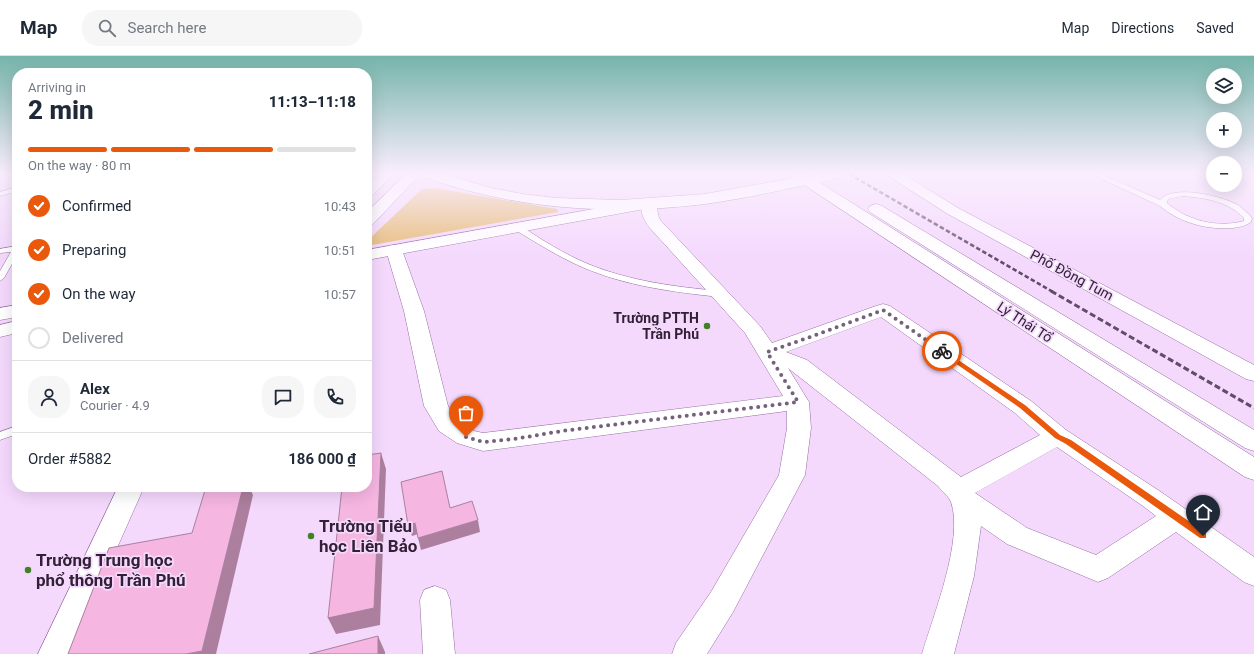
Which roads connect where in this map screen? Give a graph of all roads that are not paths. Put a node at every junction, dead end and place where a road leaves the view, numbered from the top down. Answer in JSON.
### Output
{"nodes":[{"id":1,"x":385,"y":202,"type":"edge"},
{"id":2,"x":570,"y":202,"type":"edge"},
{"id":3,"x":674,"y":202,"type":"edge"},
{"id":4,"x":856,"y":202,"type":"edge"},
{"id":5,"x":860,"y":202,"type":"edge"},
{"id":6,"x":938,"y":202,"type":"edge"},
{"id":7,"x":1158,"y":202,"type":"edge"},
{"id":8,"x":1222,"y":202,"type":"edge"},
{"id":9,"x":650,"y":204,"type":"junction"},
{"id":10,"x":1163,"y":204,"type":"joint"},
{"id":11,"x":372,"y":216,"type":"edge"},
{"id":12,"x":518,"y":228,"type":"junction"},
{"id":13,"x":12,"y":249,"type":"edge"},
{"id":14,"x":394,"y":250,"type":"junction"},
{"id":15,"x":0,"y":251,"type":"edge"},
{"id":16,"x":372,"y":254,"type":"edge"},
{"id":17,"x":12,"y":257,"type":"edge"},
{"id":18,"x":0,"y":278,"type":"edge"},
{"id":19,"x":720,"y":294,"type":"junction"},
{"id":20,"x":12,"y":312,"type":"edge"},
{"id":21,"x":0,"y":314,"type":"edge"},
{"id":22,"x":12,"y":328,"type":"edge"},
{"id":23,"x":0,"y":330,"type":"edge"},
{"id":24,"x":767,"y":352,"type":"junction"},
{"id":25,"x":1254,"y":374,"type":"edge"},
{"id":26,"x":798,"y":402,"type":"junction"},
{"id":27,"x":12,"y":432,"type":"edge"},
{"id":28,"x":0,"y":436,"type":"edge"},
{"id":29,"x":1057,"y":436,"type":"junction"},
{"id":30,"x":1254,"y":442,"type":"edge"},
{"id":31,"x":1254,"y":470,"type":"edge"},
{"id":32,"x":129,"y":492,"type":"edge"},
{"id":33,"x":961,"y":496,"type":"junction"},
{"id":34,"x":1177,"y":517,"type":"junction"},
{"id":35,"x":1254,"y":573,"type":"edge"},
{"id":36,"x":435,"y":600,"type":"dead end"},
{"id":37,"x":54,"y":654,"type":"edge"},
{"id":38,"x":439,"y":654,"type":"edge"},
{"id":39,"x":688,"y":654,"type":"edge"},
{"id":40,"x":938,"y":654,"type":"edge"}],
"edges":[{"from":1,"to":11,"type":"main road"},
{"from":2,"to":9,"type":"main road"},
{"from":3,"to":9,"type":"main road"},
{"from":4,"to":31,"type":"main road","name":"Lý Thái Tổ"},
{"from":5,"to":30,"type":"main road","name":"Lý Thái Tổ"},
{"from":6,"to":25,"type":"street","name":"Phố Đồng Tum"},
{"from":7,"to":10,"type":"lane"},
{"from":8,"to":10,"type":"lane"},
{"from":9,"to":12,"type":"main road"},
{"from":9,"to":19,"type":"street"},
{"from":12,"to":14,"type":"main road"},
{"from":12,"to":19,"type":"lane"},
{"from":13,"to":15,"type":"lane"},
{"from":14,"to":16,"type":"main road"},
{"from":14,"to":26,"type":"street"},
{"from":17,"to":18,"type":"lane"},
{"from":19,"to":24,"type":"street"},
{"from":20,"to":21,"type":"main road"},
{"from":22,"to":23,"type":"main road"},
{"from":24,"to":26,"type":"street"},
{"from":24,"to":29,"type":"street"},
{"from":24,"to":33,"type":"street"},
{"from":26,"to":39,"type":"street"},
{"from":27,"to":28,"type":"lane"},
{"from":29,"to":33,"type":"street"},
{"from":29,"to":34,"type":"street"},
{"from":32,"to":37,"type":"street"},
{"from":33,"to":34,"type":"street"},
{"from":33,"to":40,"type":"street"},
{"from":34,"to":35,"type":"street"},
{"from":36,"to":38,"type":"street"}]}
